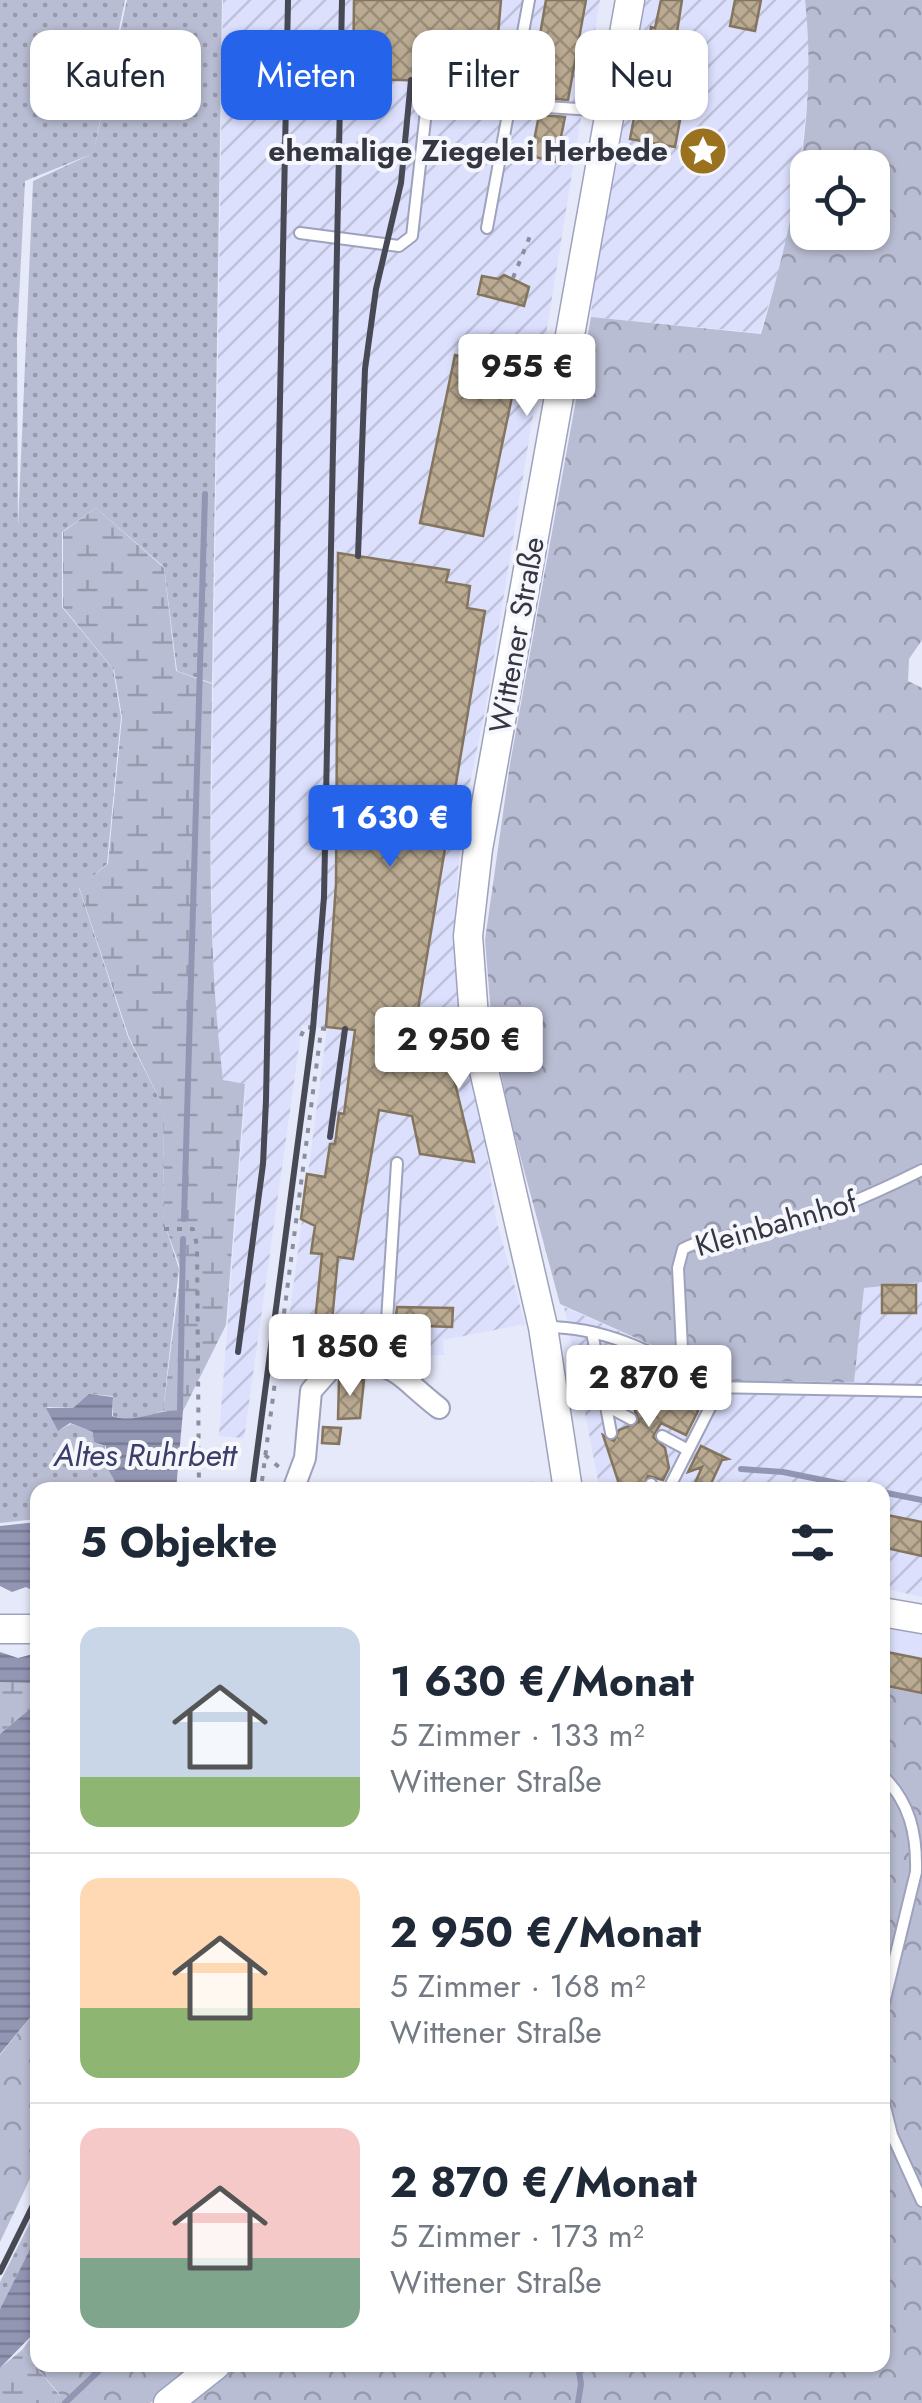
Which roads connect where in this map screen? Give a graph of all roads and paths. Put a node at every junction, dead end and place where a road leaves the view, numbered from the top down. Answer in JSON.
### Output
{"nodes":[{"id":1,"x":529,"y":0,"type":"edge"},
{"id":2,"x":630,"y":0,"type":"edge"},
{"id":3,"x":523,"y":30,"type":"edge"},
{"id":4,"x":625,"y":30,"type":"edge"},
{"id":5,"x":425,"y":120,"type":"edge"},
{"id":6,"x":505,"y":120,"type":"edge"},
{"id":7,"x":608,"y":120,"type":"edge"},
{"id":8,"x":487,"y":228,"type":"dead end"},
{"id":9,"x":300,"y":233,"type":"dead end"},
{"id":10,"x":530,"y":236,"type":"dead end"},
{"id":11,"x":513,"y":278,"type":"dead end"},
{"id":12,"x":300,"y":1036,"type":"dead end"},
{"id":13,"x":397,"y":1163,"type":"dead end"},
{"id":14,"x":922,"y":1170,"type":"edge"},
{"id":15,"x":164,"y":1229,"type":"dead end"},
{"id":16,"x":543,"y":1327,"type":"junction"},
{"id":17,"x":592,"y":1332,"type":"junction"},
{"id":18,"x":376,"y":1361,"type":"junction"},
{"id":19,"x":683,"y":1369,"type":"junction"},
{"id":20,"x":720,"y":1388,"type":"junction"},
{"id":21,"x":922,"y":1391,"type":"edge"},
{"id":22,"x":603,"y":1404,"type":"junction"},
{"id":23,"x":439,"y":1408,"type":"dead end"},
{"id":24,"x":627,"y":1420,"type":"dead end"},
{"id":25,"x":611,"y":1433,"type":"dead end"},
{"id":26,"x":662,"y":1436,"type":"dead end"},
{"id":27,"x":688,"y":1450,"type":"junction"},
{"id":28,"x":262,"y":1481,"type":"dead end"},
{"id":29,"x":199,"y":1482,"type":"edge"},
{"id":30,"x":296,"y":1482,"type":"edge"},
{"id":31,"x":567,"y":1482,"type":"edge"},
{"id":32,"x":583,"y":1482,"type":"edge"},
{"id":33,"x":672,"y":1482,"type":"edge"},
{"id":34,"x":890,"y":1614,"type":"edge"},
{"id":35,"x":922,"y":1620,"type":"edge"},
{"id":36,"x":0,"y":1629,"type":"edge"},
{"id":37,"x":30,"y":1629,"type":"edge"},
{"id":38,"x":890,"y":1784,"type":"edge"},
{"id":39,"x":890,"y":1978,"type":"edge"},
{"id":40,"x":890,"y":2126,"type":"edge"},
{"id":41,"x":922,"y":2201,"type":"edge"},
{"id":42,"x":207,"y":2372,"type":"edge"},
{"id":43,"x":168,"y":2403,"type":"edge"}],
"edges":[{"from":1,"to":3,"type":"lane"},
{"from":2,"to":4,"type":"main road","name":"Wittener Straße"},
{"from":5,"to":9,"type":"lane"},
{"from":6,"to":8,"type":"lane"},
{"from":7,"to":16,"type":"main road","name":"Wittener Straße"},
{"from":10,"to":11,"type":"path"},
{"from":12,"to":28,"type":"path"},
{"from":13,"to":18,"type":"lane"},
{"from":14,"to":19,"type":"lane","name":"Kleinbahnhof"},
{"from":15,"to":29,"type":"path"},
{"from":16,"to":17,"type":"lane"},
{"from":16,"to":31,"type":"main road","name":"Wittener Straße"},
{"from":16,"to":32,"type":"main road","name":"Wittener Straße"},
{"from":17,"to":19,"type":"lane"},
{"from":17,"to":22,"type":"lane"},
{"from":18,"to":23,"type":"street"},
{"from":18,"to":30,"type":"street"},
{"from":19,"to":20,"type":"lane"},
{"from":20,"to":21,"type":"lane"},
{"from":20,"to":27,"type":"lane"},
{"from":22,"to":24,"type":"lane"},
{"from":22,"to":25,"type":"lane"},
{"from":26,"to":27,"type":"lane"},
{"from":27,"to":33,"type":"lane"},
{"from":34,"to":35,"type":"main road"},
{"from":36,"to":37,"type":"main road"},
{"from":38,"to":39,"type":"lane"},
{"from":40,"to":41,"type":"lane"},
{"from":42,"to":43,"type":"main road"}]}
